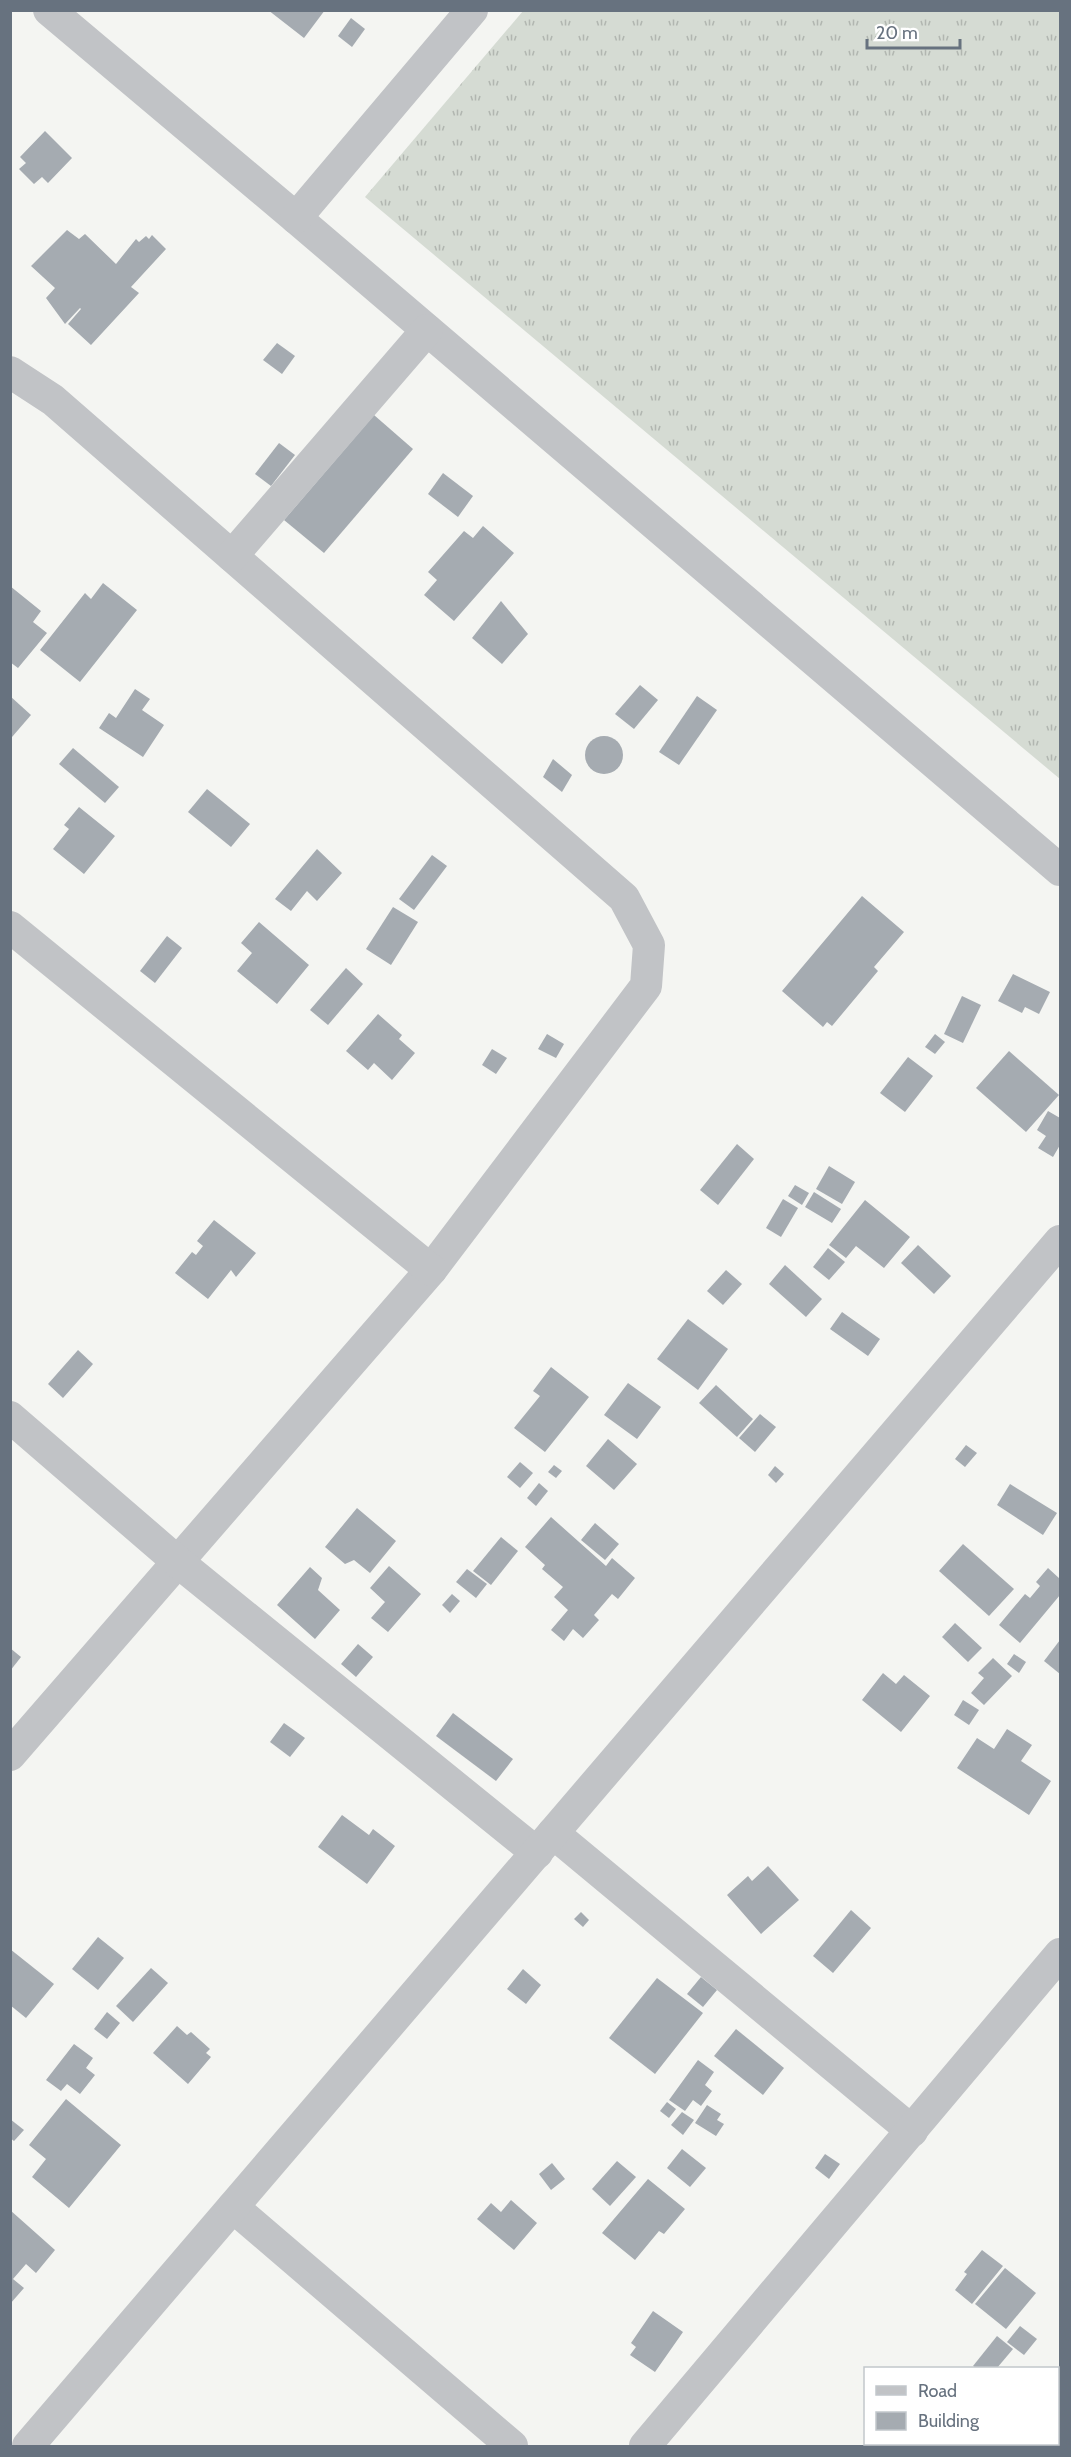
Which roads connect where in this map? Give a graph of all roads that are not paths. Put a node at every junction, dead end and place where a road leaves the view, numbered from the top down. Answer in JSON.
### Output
{"nodes":[{"id":1,"x":49,"y":10,"type":"edge"},
{"id":2,"x":472,"y":10,"type":"edge"},
{"id":3,"x":296,"y":218,"type":"junction"},
{"id":4,"x":427,"y":330,"type":"junction"},
{"id":5,"x":10,"y":372,"type":"edge"},
{"id":6,"x":232,"y":556,"type":"junction"},
{"id":7,"x":1060,"y":870,"type":"edge"},
{"id":8,"x":10,"y":927,"type":"edge"},
{"id":9,"x":1060,"y":1241,"type":"edge"},
{"id":10,"x":431,"y":1270,"type":"junction"},
{"id":11,"x":10,"y":1417,"type":"edge"},
{"id":12,"x":178,"y":1562,"type":"junction"},
{"id":13,"x":10,"y":1755,"type":"edge"},
{"id":14,"x":545,"y":1843,"type":"junction"},
{"id":15,"x":1060,"y":1954,"type":"edge"},
{"id":16,"x":912,"y":2131,"type":"junction"},
{"id":17,"x":233,"y":2206,"type":"junction"},
{"id":18,"x":28,"y":2446,"type":"edge"},
{"id":19,"x":512,"y":2446,"type":"edge"},
{"id":20,"x":645,"y":2446,"type":"edge"}],
"edges":[{"from":1,"to":3,"type":"street"},
{"from":2,"to":3,"type":"street"},
{"from":3,"to":4,"type":"street"},
{"from":4,"to":6,"type":"street"},
{"from":4,"to":7,"type":"street"},
{"from":5,"to":6,"type":"street"},
{"from":6,"to":10,"type":"street"},
{"from":8,"to":10,"type":"street"},
{"from":9,"to":14,"type":"street"},
{"from":10,"to":12,"type":"street"},
{"from":11,"to":12,"type":"street"},
{"from":12,"to":13,"type":"street"},
{"from":12,"to":14,"type":"street"},
{"from":14,"to":16,"type":"street"},
{"from":14,"to":17,"type":"street"},
{"from":15,"to":16,"type":"street"},
{"from":16,"to":20,"type":"street"},
{"from":17,"to":18,"type":"street"},
{"from":17,"to":19,"type":"street"}]}
